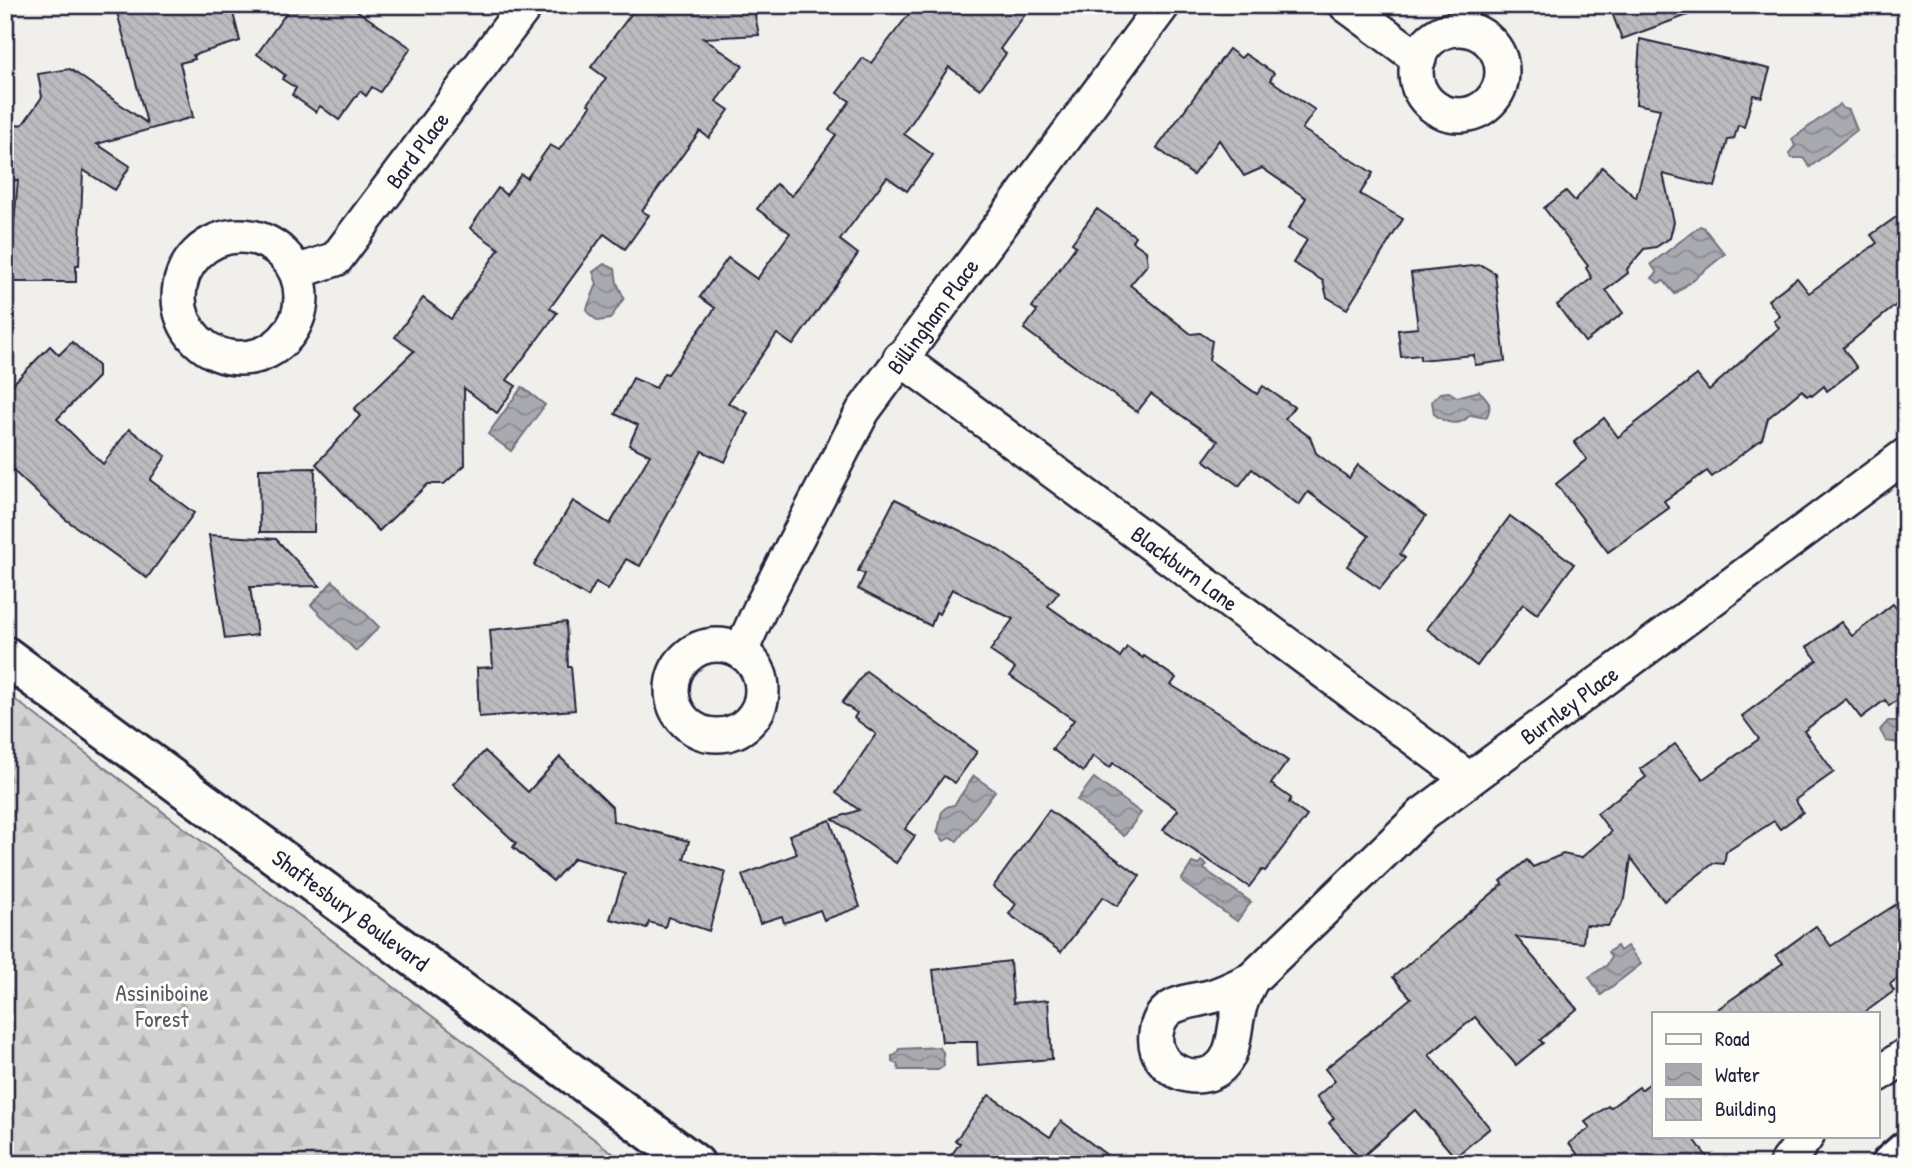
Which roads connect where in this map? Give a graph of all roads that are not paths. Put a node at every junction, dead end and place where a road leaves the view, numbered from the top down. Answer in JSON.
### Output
{"nodes":[{"id":1,"x":526,"y":5,"type":"edge"},
{"id":2,"x":1163,"y":5,"type":"edge"},
{"id":3,"x":1346,"y":5,"type":"edge"},
{"id":4,"x":1419,"y":59,"type":"dead end"},
{"id":5,"x":296,"y":272,"type":"dead end"},
{"id":6,"x":900,"y":358,"type":"junction"},
{"id":7,"x":1906,"y":455,"type":"edge"},
{"id":8,"x":741,"y":651,"type":"dead end"},
{"id":9,"x":5,"y":656,"type":"edge"},
{"id":10,"x":1469,"y":779,"type":"junction"},
{"id":11,"x":1252,"y":979,"type":"dead end"},
{"id":12,"x":1906,"y":1055,"type":"edge"},
{"id":13,"x":1880,"y":1074,"type":"edge"},
{"id":14,"x":1806,"y":1138,"type":"edge"},
{"id":15,"x":1906,"y":1151,"type":"edge"},
{"id":16,"x":695,"y":1164,"type":"edge"},
{"id":17,"x":1786,"y":1164,"type":"edge"},
{"id":18,"x":1891,"y":1164,"type":"edge"}],
"edges":[{"from":1,"to":5,"type":"street","name":"Bard Place"},
{"from":2,"to":6,"type":"street","name":"Billingham Place"},
{"from":3,"to":4,"type":"street"},
{"from":6,"to":8,"type":"street","name":"Billingham Place"},
{"from":6,"to":10,"type":"street","name":"Blackburn Lane"},
{"from":7,"to":10,"type":"street","name":"Burnley Place"},
{"from":9,"to":16,"type":"street","name":"Shaftesbury Boulevard"},
{"from":10,"to":11,"type":"street","name":"Burnley Place"},
{"from":12,"to":13,"type":"street"},
{"from":14,"to":17,"type":"street"},
{"from":15,"to":18,"type":"street"}]}
